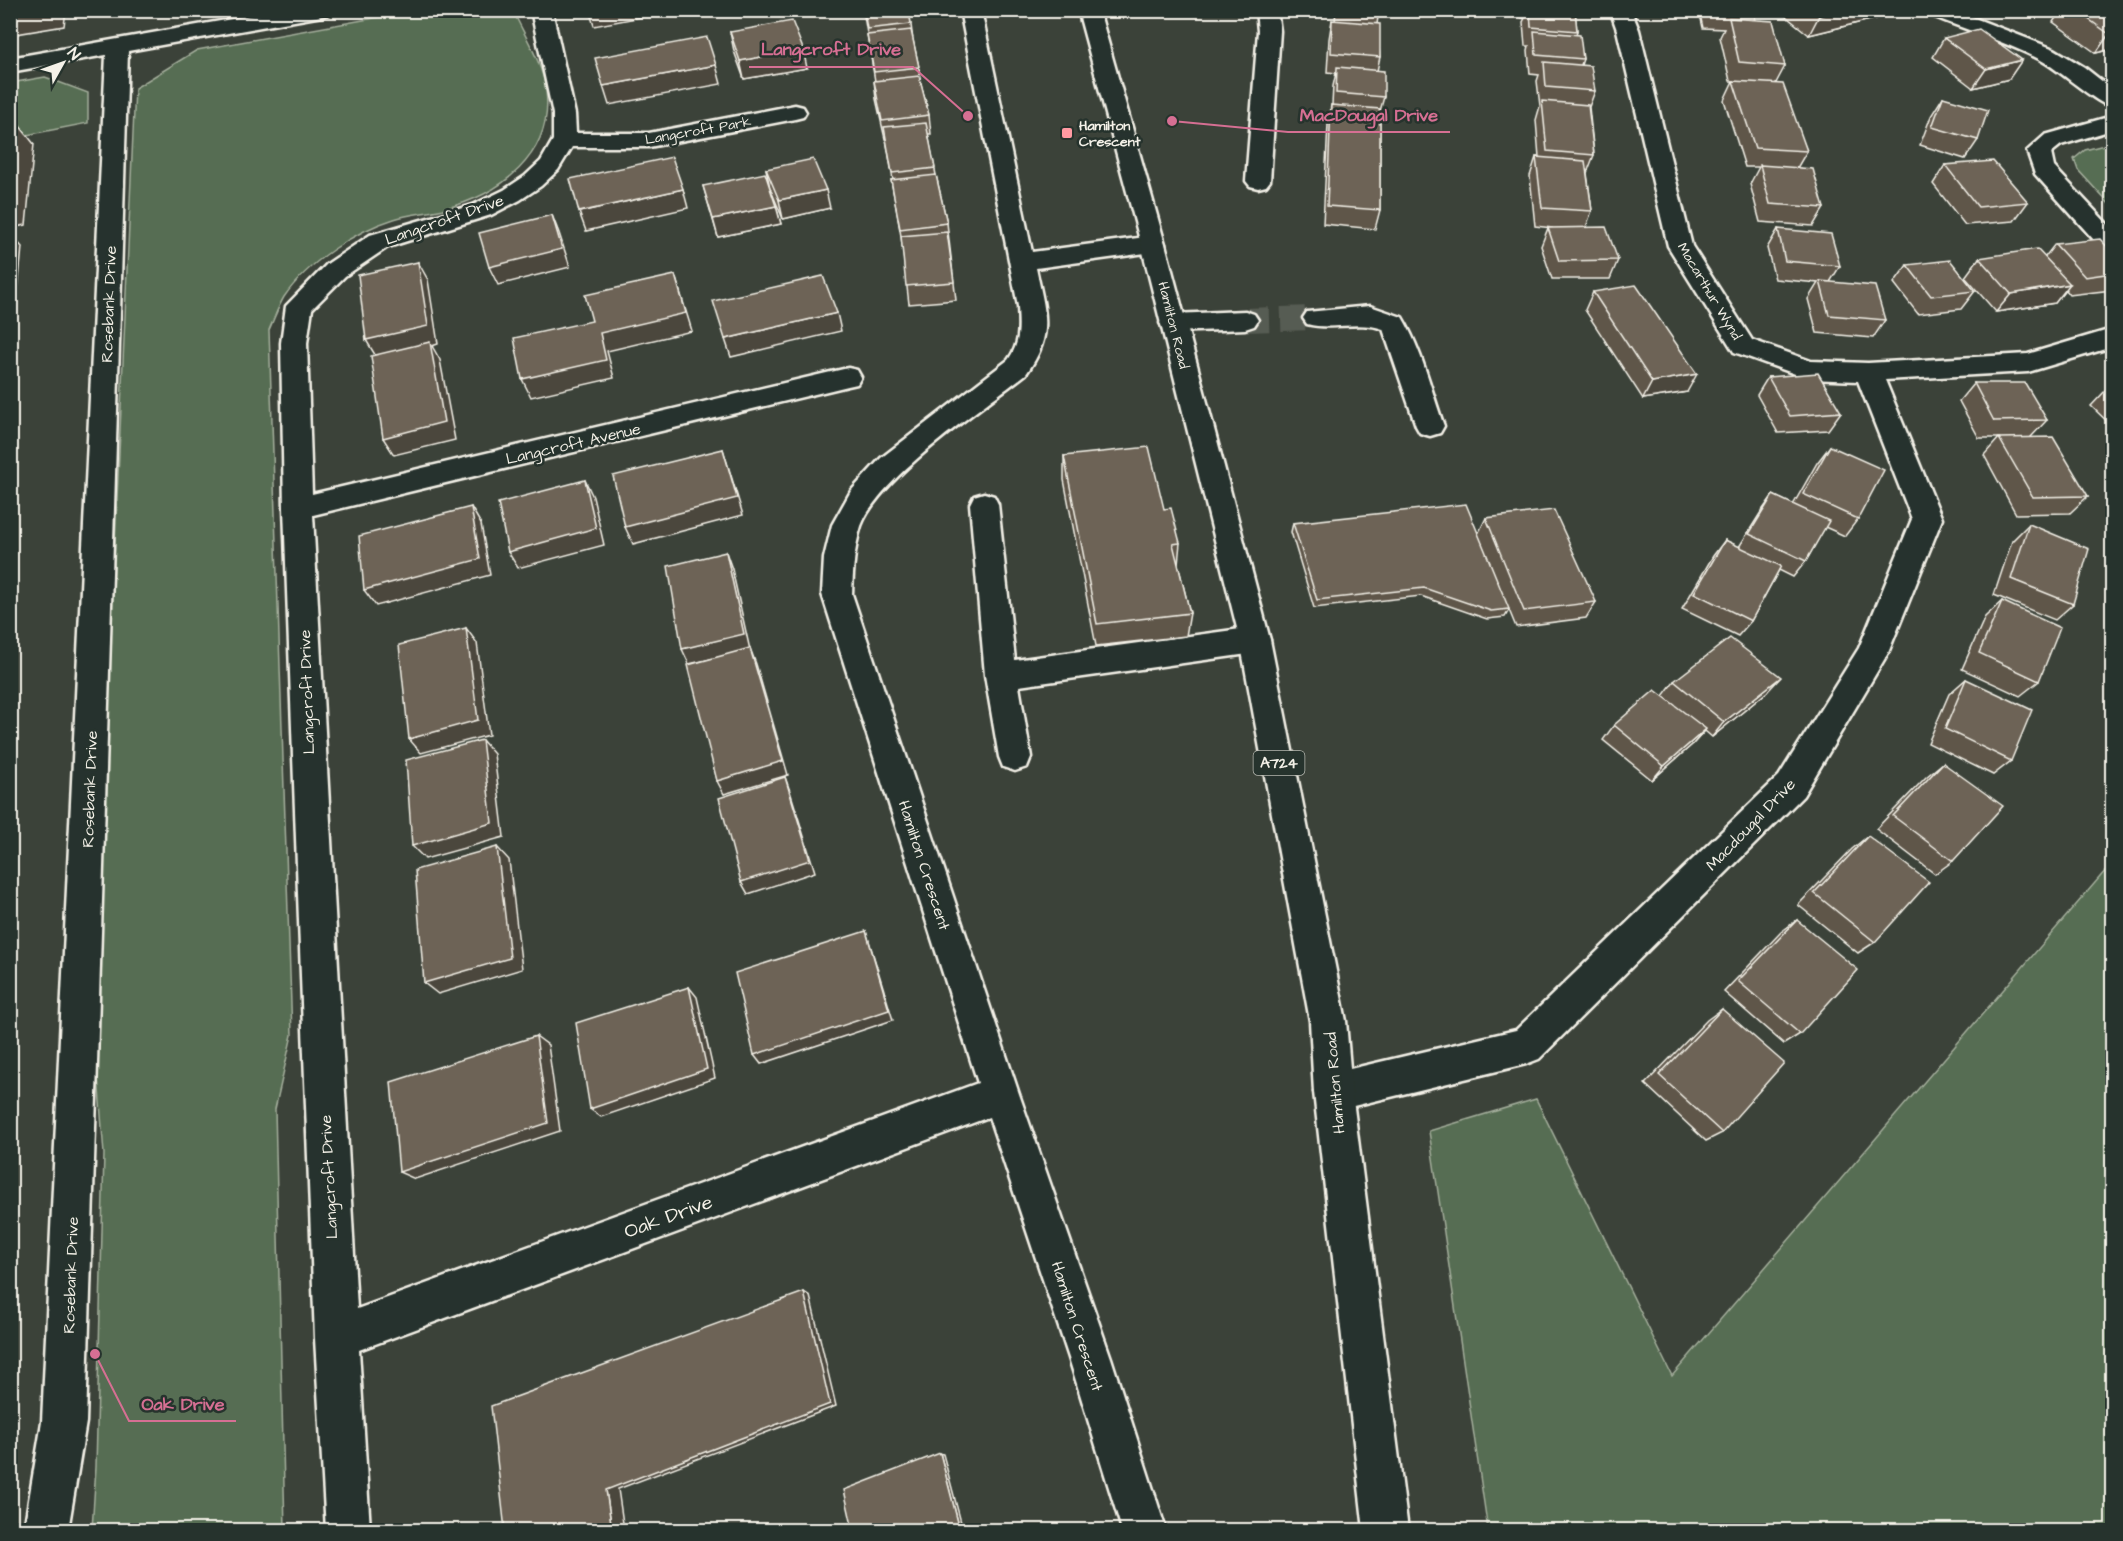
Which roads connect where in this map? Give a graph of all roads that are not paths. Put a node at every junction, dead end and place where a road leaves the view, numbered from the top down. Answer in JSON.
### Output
{"nodes":[{"id":1,"x":322,"y":10,"type":"edge"},
{"id":2,"x":541,"y":10,"type":"edge"},
{"id":3,"x":970,"y":10,"type":"edge"},
{"id":4,"x":1088,"y":10,"type":"edge"},
{"id":5,"x":1266,"y":10,"type":"edge"},
{"id":6,"x":1620,"y":10,"type":"edge"},
{"id":7,"x":1934,"y":10,"type":"edge"},
{"id":8,"x":200,"y":20,"type":"edge"},
{"id":9,"x":117,"y":46,"type":"junction"},
{"id":10,"x":10,"y":65,"type":"edge"},
{"id":11,"x":2112,"y":99,"type":"edge"},
{"id":12,"x":795,"y":112,"type":"dead end"},
{"id":13,"x":2112,"y":123,"type":"edge"},
{"id":14,"x":565,"y":141,"type":"junction"},
{"id":15,"x":1258,"y":181,"type":"dead end"},
{"id":16,"x":1154,"y":244,"type":"junction"},
{"id":17,"x":2112,"y":244,"type":"edge"},
{"id":18,"x":1022,"y":261,"type":"junction"},
{"id":19,"x":1316,"y":318,"type":"tunnel mouth"},
{"id":20,"x":1245,"y":320,"type":"tunnel mouth"},
{"id":21,"x":1173,"y":323,"type":"junction"},
{"id":22,"x":2112,"y":338,"type":"edge"},
{"id":23,"x":1868,"y":372,"type":"junction"},
{"id":24,"x":848,"y":377,"type":"dead end"},
{"id":25,"x":1430,"y":426,"type":"dead end"},
{"id":26,"x":984,"y":504,"type":"dead end"},
{"id":27,"x":298,"y":508,"type":"junction"},
{"id":28,"x":1255,"y":640,"type":"junction"},
{"id":29,"x":1001,"y":675,"type":"junction"},
{"id":30,"x":1015,"y":757,"type":"dead end"},
{"id":31,"x":1333,"y":1092,"type":"junction"},
{"id":32,"x":1000,"y":1094,"type":"junction"},
{"id":33,"x":336,"y":1338,"type":"junction"},
{"id":34,"x":46,"y":1530,"type":"edge"},
{"id":35,"x":348,"y":1530,"type":"edge"},
{"id":36,"x":1144,"y":1530,"type":"edge"},
{"id":37,"x":1386,"y":1530,"type":"edge"}],
"edges":[{"from":1,"to":8,"type":"street"},
{"from":2,"to":14,"type":"street"},
{"from":3,"to":18,"type":"street","name":"Hamilton Crescent"},
{"from":4,"to":16,"type":"street","name":"Hamilton Road","number":"A724"},
{"from":5,"to":15,"type":"street"},
{"from":6,"to":23,"type":"street","name":"Macarthur Wynd"},
{"from":7,"to":11,"type":"street"},
{"from":8,"to":9,"type":"street"},
{"from":9,"to":10,"type":"street"},
{"from":9,"to":34,"type":"street","name":"Rosebank Drive"},
{"from":12,"to":14,"type":"street","name":"Langcroft Park"},
{"from":13,"to":17,"type":"street"},
{"from":14,"to":27,"type":"street","name":"Langcroft Drive"},
{"from":16,"to":18,"type":"street"},
{"from":16,"to":21,"type":"street","name":"Hamilton Road","number":"A724"},
{"from":18,"to":32,"type":"street","name":"Hamilton Crescent"},
{"from":19,"to":25,"type":"street"},
{"from":20,"to":21,"type":"street"},
{"from":21,"to":28,"type":"street","name":"Hamilton Road","number":"A724"},
{"from":22,"to":23,"type":"street","name":"Macarthur Wynd"},
{"from":23,"to":31,"type":"street","name":"Macdougal Drive"},
{"from":24,"to":27,"type":"street","name":"Langcroft Avenue"},
{"from":26,"to":29,"type":"street"},
{"from":27,"to":33,"type":"street","name":"Langcroft Drive"},
{"from":28,"to":29,"type":"street"},
{"from":28,"to":31,"type":"street","name":"Hamilton Road","number":"A724"},
{"from":29,"to":30,"type":"street"},
{"from":31,"to":37,"type":"street","name":"Hamilton Road","number":"A724"},
{"from":32,"to":33,"type":"street","name":"Oak Drive"},
{"from":32,"to":36,"type":"street","name":"Hamilton Crescent"},
{"from":33,"to":35,"type":"street","name":"Langcroft Drive"}]}
